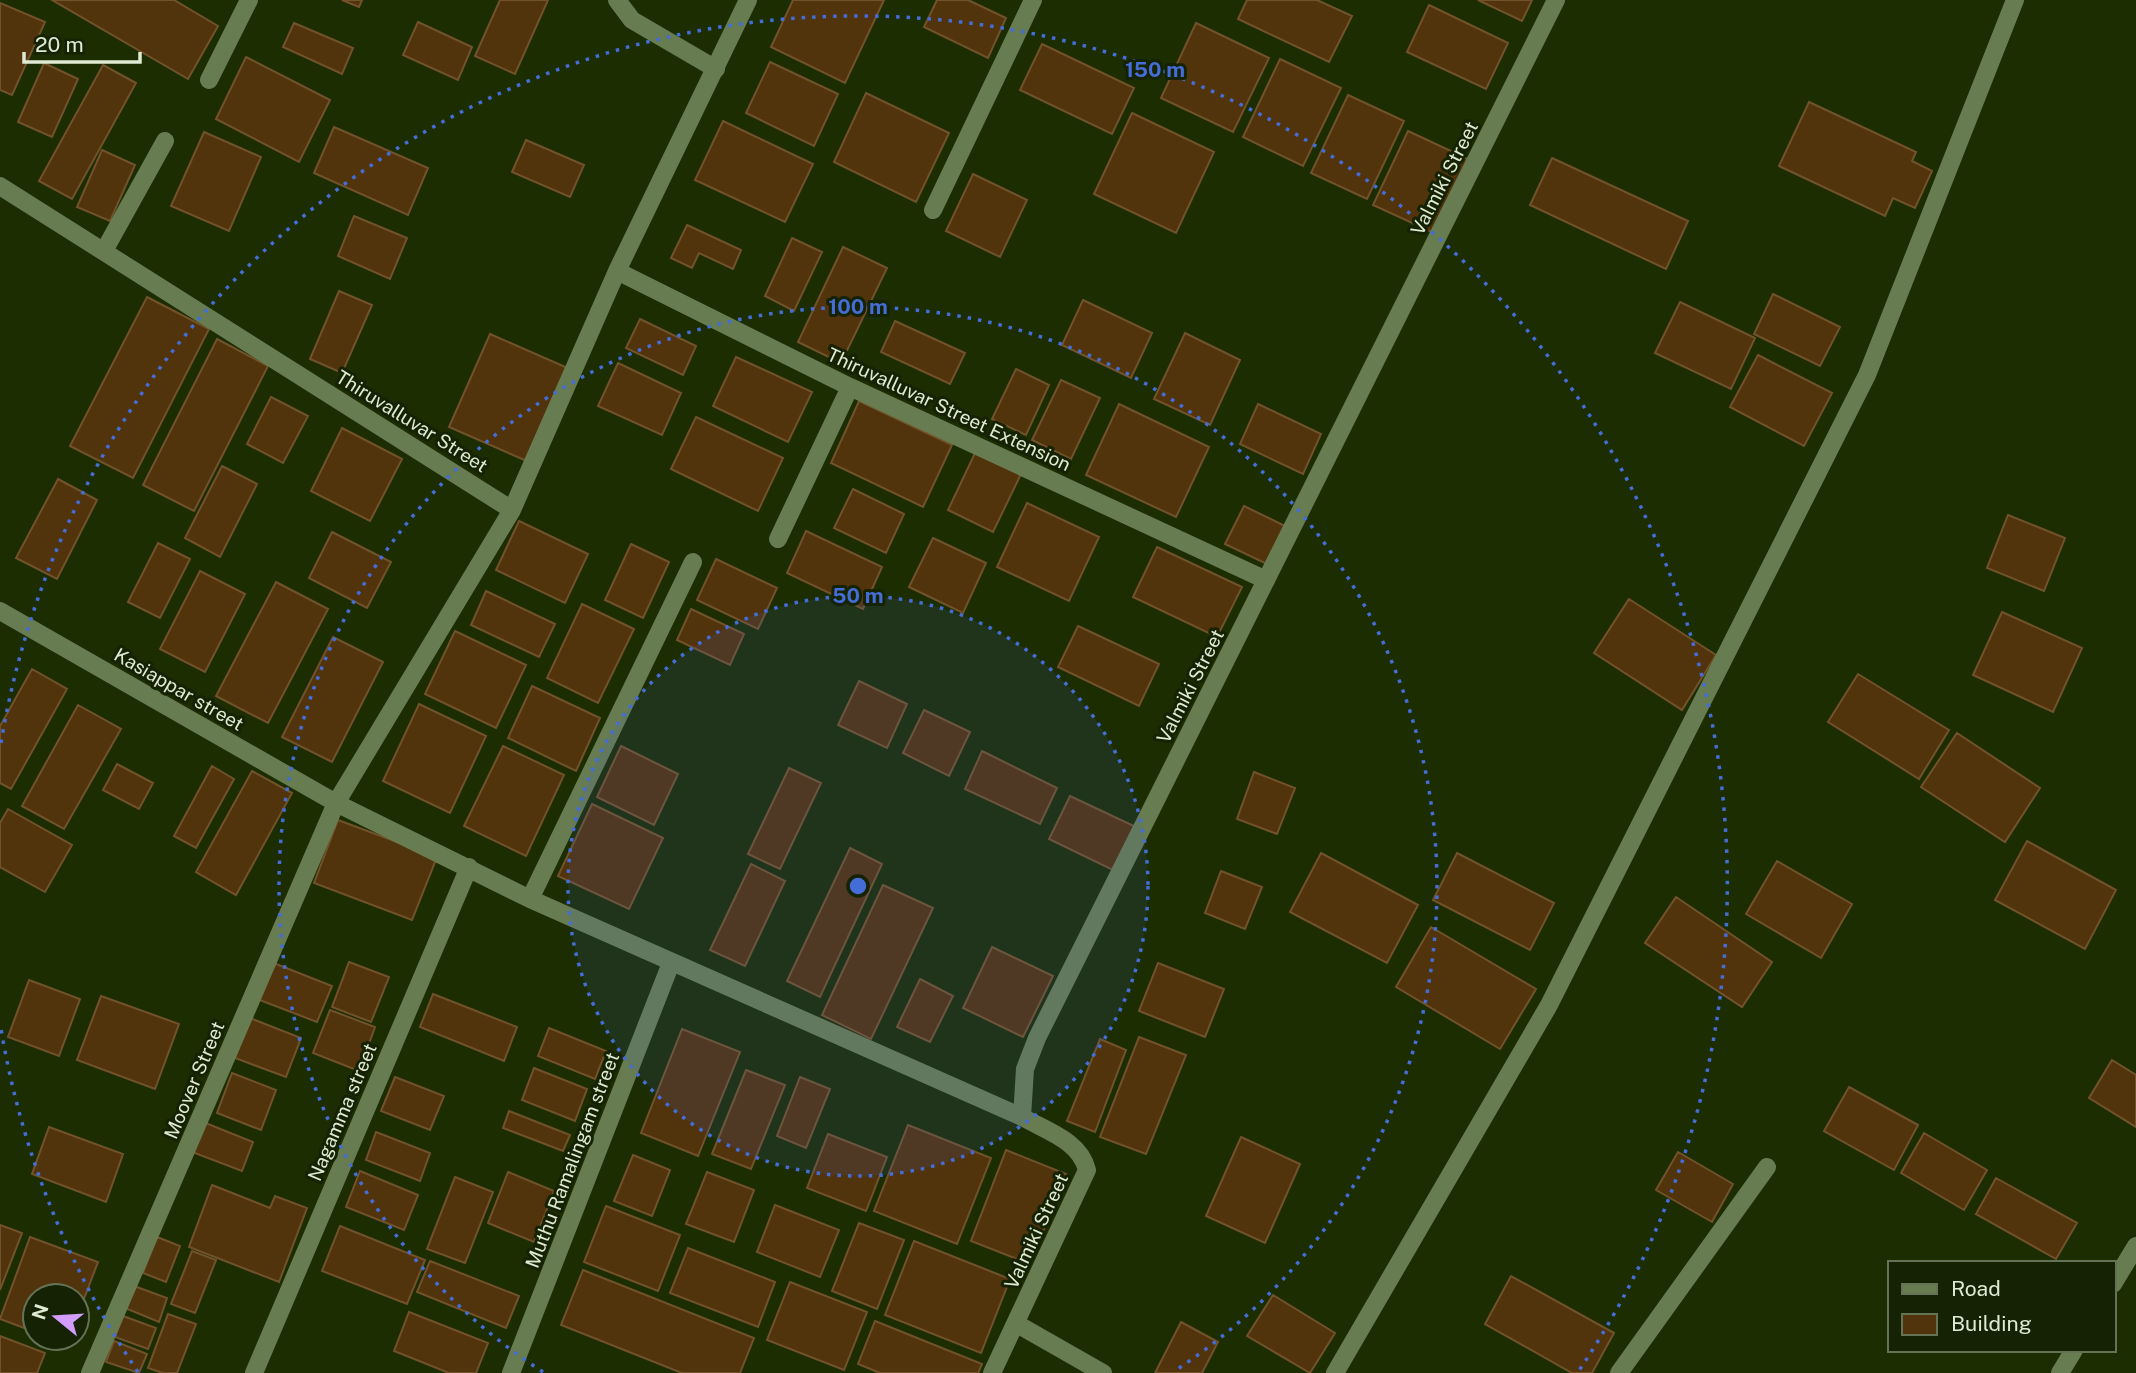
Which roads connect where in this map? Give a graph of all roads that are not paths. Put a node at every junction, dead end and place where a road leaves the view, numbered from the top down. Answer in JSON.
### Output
{"nodes":[{"id":1,"x":249,"y":0,"type":"edge"},
{"id":2,"x":617,"y":0,"type":"edge"},
{"id":3,"x":748,"y":0,"type":"edge"},
{"id":4,"x":1033,"y":0,"type":"edge"},
{"id":5,"x":1556,"y":0,"type":"edge"},
{"id":6,"x":2015,"y":0,"type":"edge"},
{"id":7,"x":716,"y":69,"type":"junction"},
{"id":8,"x":209,"y":80,"type":"dead end"},
{"id":9,"x":165,"y":141,"type":"dead end"},
{"id":10,"x":0,"y":186,"type":"edge"},
{"id":11,"x":933,"y":210,"type":"dead end"},
{"id":12,"x":104,"y":251,"type":"junction"},
{"id":13,"x":617,"y":271,"type":"junction"},
{"id":14,"x":850,"y":387,"type":"junction"},
{"id":15,"x":512,"y":510,"type":"junction"},
{"id":16,"x":778,"y":539,"type":"dead end"},
{"id":17,"x":693,"y":562,"type":"dead end"},
{"id":18,"x":1266,"y":580,"type":"junction"},
{"id":19,"x":0,"y":611,"type":"edge"},
{"id":20,"x":336,"y":803,"type":"junction"},
{"id":21,"x":469,"y":867,"type":"junction"},
{"id":22,"x":530,"y":899,"type":"junction"},
{"id":23,"x":671,"y":963,"type":"junction"},
{"id":24,"x":1022,"y":1117,"type":"junction"},
{"id":25,"x":1767,"y":1167,"type":"dead end"},
{"id":26,"x":2136,"y":1246,"type":"edge"},
{"id":27,"x":2115,"y":1281,"type":"edge"},
{"id":28,"x":1017,"y":1324,"type":"junction"},
{"id":29,"x":2073,"y":1352,"type":"edge"},
{"id":30,"x":90,"y":1373,"type":"edge"},
{"id":31,"x":254,"y":1373,"type":"edge"},
{"id":32,"x":511,"y":1373,"type":"edge"},
{"id":33,"x":992,"y":1373,"type":"edge"},
{"id":34,"x":1103,"y":1373,"type":"edge"},
{"id":35,"x":1335,"y":1373,"type":"edge"},
{"id":36,"x":1619,"y":1373,"type":"edge"},
{"id":37,"x":2060,"y":1373,"type":"edge"}],
"edges":[{"from":1,"to":8,"type":"street"},
{"from":2,"to":7,"type":"street"},
{"from":3,"to":7,"type":"street"},
{"from":4,"to":11,"type":"street"},
{"from":5,"to":18,"type":"street","name":"Valmiki Street"},
{"from":6,"to":35,"type":"street"},
{"from":7,"to":13,"type":"street"},
{"from":9,"to":12,"type":"street"},
{"from":10,"to":12,"type":"street","name":"Thiruvalluvar Street"},
{"from":12,"to":15,"type":"street","name":"Thiruvalluvar Street"},
{"from":13,"to":14,"type":"street","name":"Thiruvalluvar Street Extension"},
{"from":13,"to":15,"type":"street"},
{"from":14,"to":16,"type":"street"},
{"from":14,"to":18,"type":"street","name":"Thiruvalluvar Street Extension"},
{"from":15,"to":20,"type":"street"},
{"from":17,"to":22,"type":"street"},
{"from":18,"to":24,"type":"street","name":"Valmiki Street"},
{"from":19,"to":20,"type":"street","name":"Kasiappar street"},
{"from":20,"to":21,"type":"street","name":"Kasiappar street"},
{"from":20,"to":30,"type":"street","name":"Moover Street"},
{"from":21,"to":22,"type":"street","name":"Kasiappar street"},
{"from":21,"to":31,"type":"street","name":"Nagamma street"},
{"from":22,"to":23,"type":"street","name":"Kasiappar street"},
{"from":23,"to":24,"type":"street","name":"Kasiappar street"},
{"from":23,"to":32,"type":"street","name":"Muthu Ramalingam street"},
{"from":24,"to":28,"type":"street","name":"Valmiki Street"},
{"from":25,"to":36,"type":"street"},
{"from":26,"to":27,"type":"street"},
{"from":28,"to":33,"type":"street","name":"Valmiki Street"},
{"from":28,"to":34,"type":"street"},
{"from":29,"to":37,"type":"street"}]}
